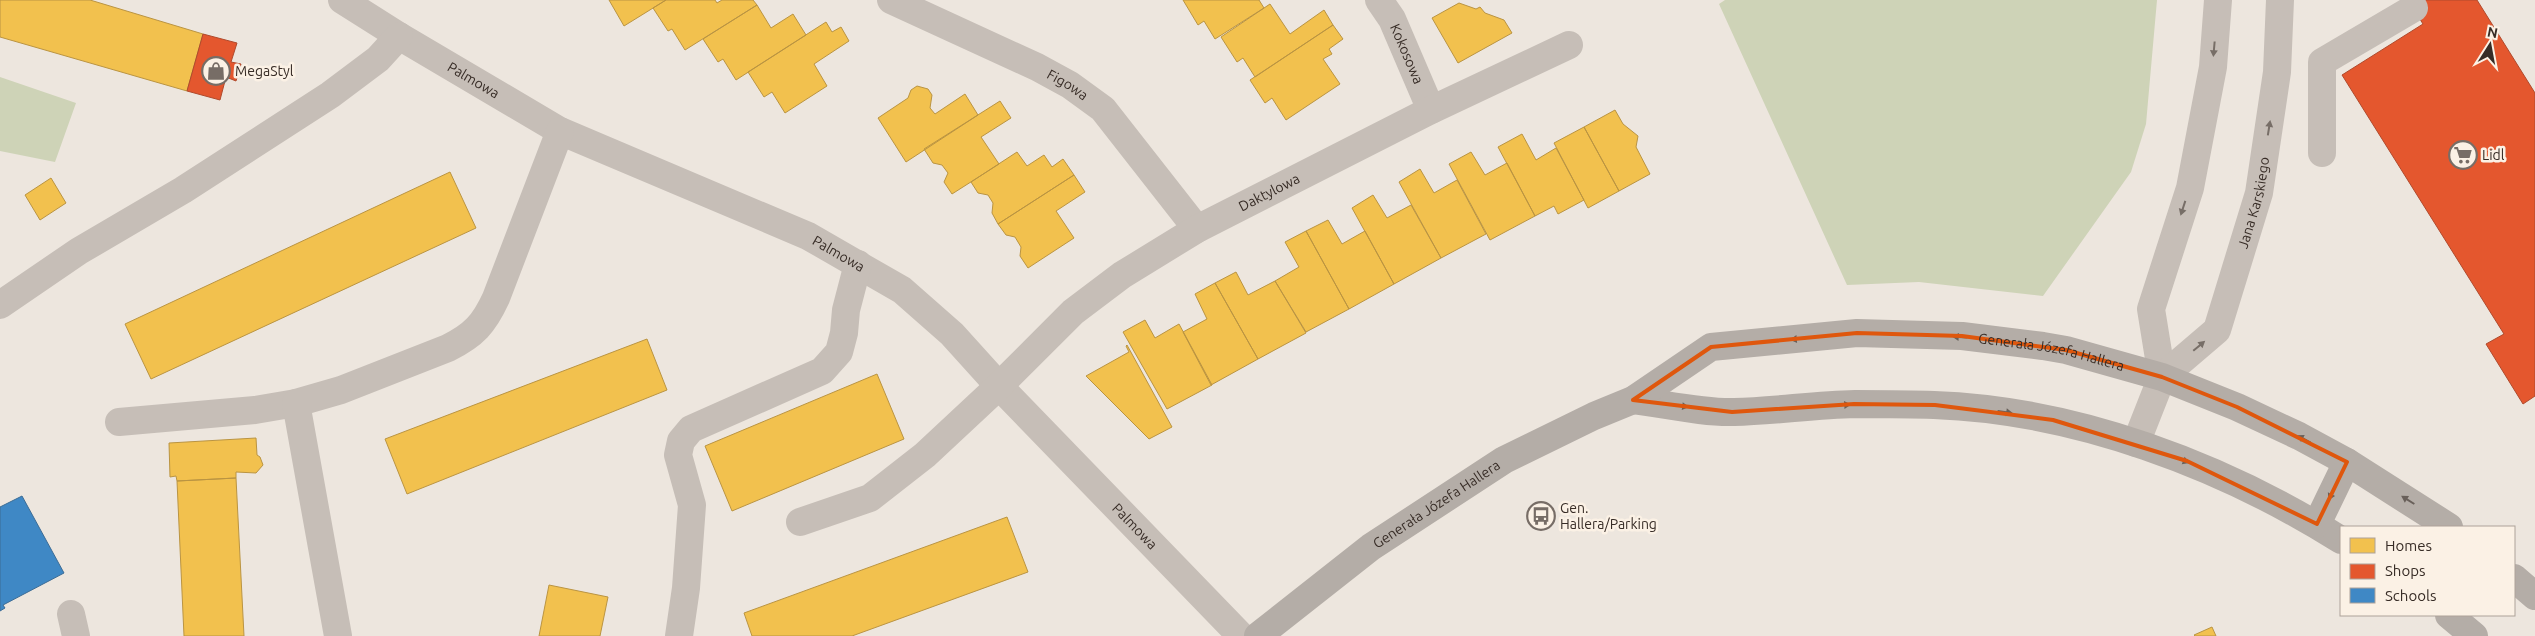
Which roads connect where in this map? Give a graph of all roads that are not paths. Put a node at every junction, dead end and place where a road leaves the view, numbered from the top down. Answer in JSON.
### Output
{"nodes":[{"id":1,"x":891,"y":0,"type":"edge"},
{"id":2,"x":1379,"y":0,"type":"edge"},
{"id":3,"x":2218,"y":0,"type":"edge"},
{"id":4,"x":2280,"y":0,"type":"edge"},
{"id":5,"x":353,"y":2,"type":"edge"},
{"id":6,"x":2414,"y":8,"type":"dead end"},
{"id":7,"x":399,"y":36,"type":"junction"},
{"id":8,"x":1569,"y":45,"type":"dead end"},
{"id":9,"x":1431,"y":110,"type":"junction"},
{"id":10,"x":560,"y":131,"type":"junction"},
{"id":11,"x":2322,"y":153,"type":"dead end"},
{"id":12,"x":1197,"y":230,"type":"junction"},
{"id":13,"x":858,"y":264,"type":"junction"},
{"id":14,"x":0,"y":305,"type":"edge"},
{"id":15,"x":2162,"y":377,"type":"junction"},
{"id":16,"x":999,"y":386,"type":"junction"},
{"id":17,"x":1633,"y":400,"type":"junction"},
{"id":18,"x":296,"y":403,"type":"junction"},
{"id":19,"x":119,"y":422,"type":"dead end"},
{"id":20,"x":2136,"y":443,"type":"junction"},
{"id":21,"x":2347,"y":462,"type":"junction"},
{"id":22,"x":800,"y":522,"type":"dead end"},
{"id":23,"x":2317,"y":524,"type":"junction"},
{"id":24,"x":2447,"y":526,"type":"edge"},
{"id":25,"x":2340,"y":539,"type":"edge"},
{"id":26,"x":2515,"y":579,"type":"edge"},
{"id":27,"x":2535,"y":596,"type":"edge"},
{"id":28,"x":2450,"y":616,"type":"edge"},
{"id":29,"x":338,"y":636,"type":"edge"},
{"id":30,"x":679,"y":636,"type":"edge"},
{"id":31,"x":1241,"y":636,"type":"edge"},
{"id":32,"x":1258,"y":636,"type":"edge"},
{"id":33,"x":2474,"y":636,"type":"edge"}],
"edges":[{"from":1,"to":12,"type":"street","name":"Figowa"},
{"from":2,"to":9,"type":"street","name":"Kokosowa"},
{"from":3,"to":15,"type":"street","one_way":true},
{"from":15,"to":4,"type":"street","name":"Jana Karskiego","one_way":true},
{"from":5,"to":7,"type":"street","name":"Palmowa"},
{"from":6,"to":11,"type":"street"},
{"from":7,"to":10,"type":"street","name":"Palmowa"},
{"from":7,"to":14,"type":"street"},
{"from":8,"to":9,"type":"street","name":"Daktylowa"},
{"from":9,"to":12,"type":"street","name":"Daktylowa"},
{"from":10,"to":13,"type":"street","name":"Palmowa"},
{"from":10,"to":18,"type":"street"},
{"from":12,"to":16,"type":"street","name":"Daktylowa"},
{"from":13,"to":16,"type":"street","name":"Palmowa"},
{"from":13,"to":30,"type":"street"},
{"from":15,"to":17,"type":"main road","name":"Generała Józefa Hallera","one_way":true},
{"from":15,"to":20,"type":"street","name":"Jana Karskiego"},
{"from":21,"to":15,"type":"main road","name":"Generała Józefa Hallera","one_way":true},
{"from":16,"to":22,"type":"street","name":"Daktylowa"},
{"from":16,"to":31,"type":"street","name":"Palmowa"},
{"from":17,"to":20,"type":"main road","name":"Generała Józefa Hallera","one_way":true},
{"from":17,"to":32,"type":"main road","name":"Generała Józefa Hallera"},
{"from":18,"to":19,"type":"street"},
{"from":18,"to":29,"type":"street"},
{"from":20,"to":23,"type":"main road","name":"Generała Józefa Hallera","one_way":true},
{"from":21,"to":23,"type":"main road","one_way":true},
{"from":24,"to":21,"type":"main road","name":"Generała Józefa Hallera","one_way":true},
{"from":23,"to":25,"type":"main road","name":"Generała Józefa Hallera"},
{"from":26,"to":27,"type":"main road"},
{"from":28,"to":33,"type":"main road"}]}
